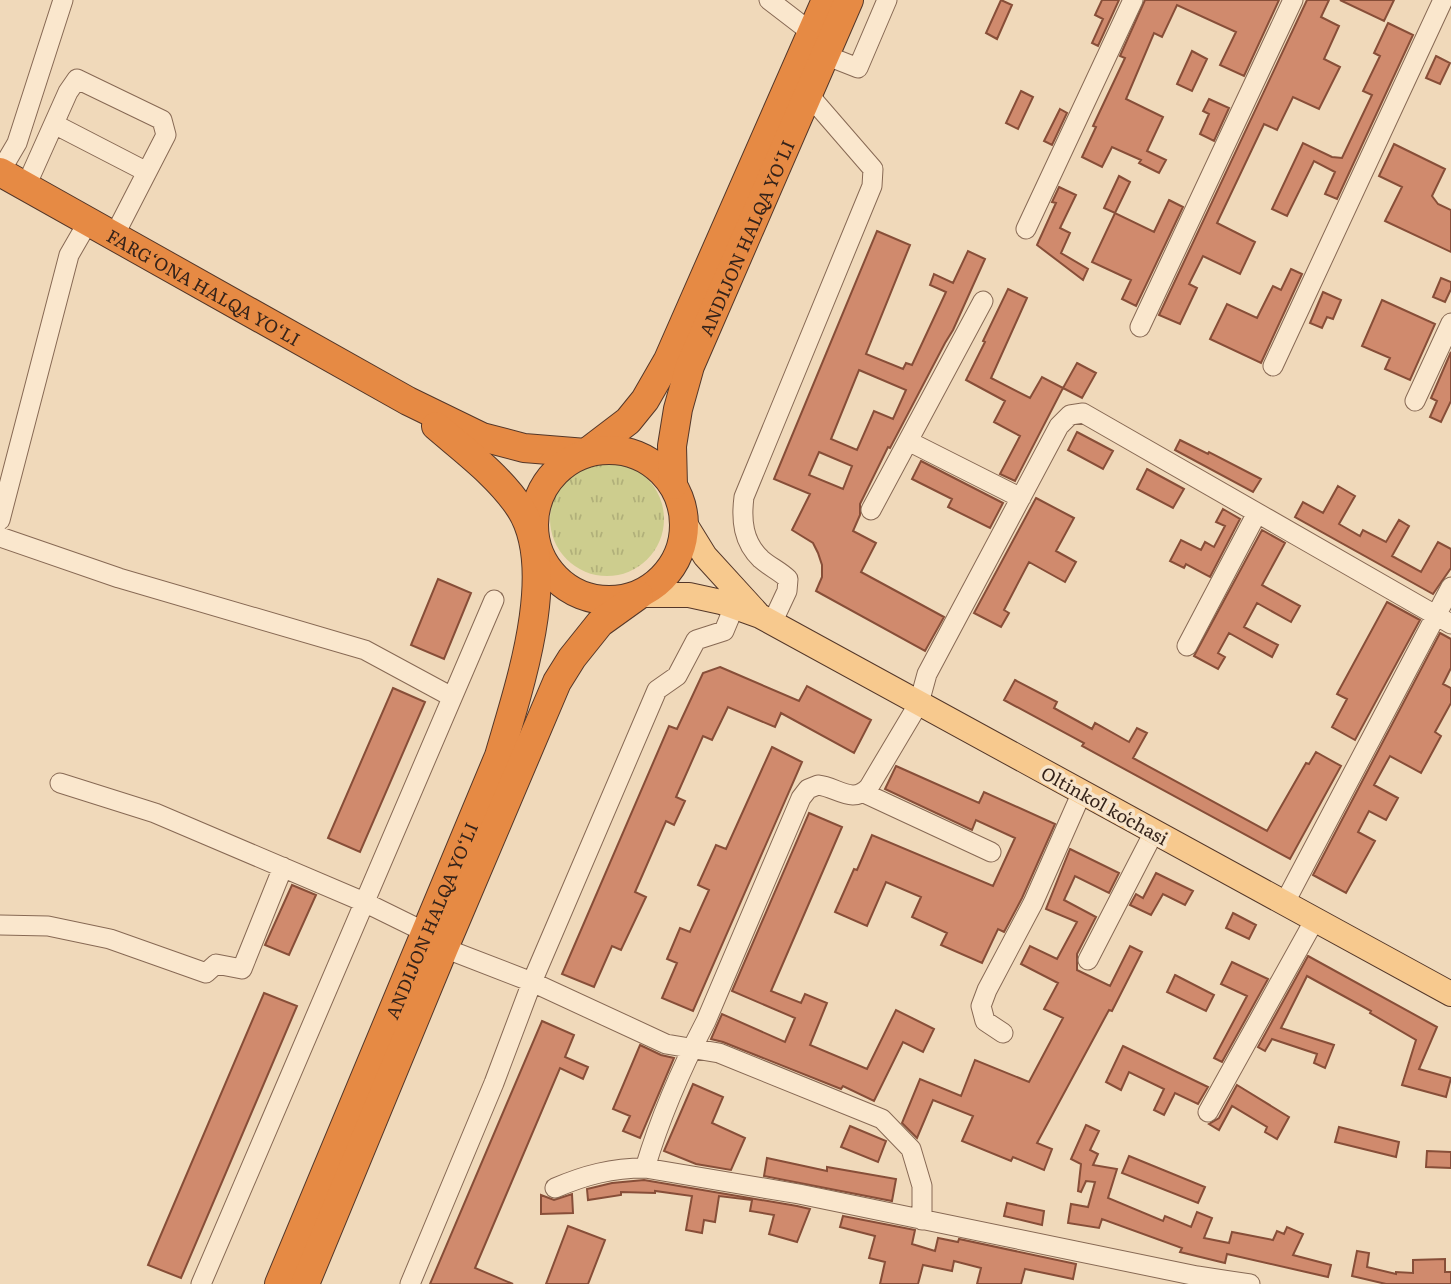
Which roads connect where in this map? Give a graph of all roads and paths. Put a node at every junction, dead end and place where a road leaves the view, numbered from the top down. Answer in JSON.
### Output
{"nodes":[{"id":1,"x":63,"y":0,"type":"edge"},
{"id":2,"x":769,"y":0,"type":"edge"},
{"id":3,"x":826,"y":0,"type":"edge"},
{"id":4,"x":849,"y":0,"type":"edge"},
{"id":5,"x":887,"y":0,"type":"edge"},
{"id":6,"x":1133,"y":0,"type":"edge"},
{"id":7,"x":1293,"y":0,"type":"edge"},
{"id":8,"x":1443,"y":0,"type":"edge"},
{"id":9,"x":819,"y":44,"type":"junction"},
{"id":10,"x":808,"y":94,"type":"junction"},
{"id":11,"x":54,"y":124,"type":"junction"},
{"id":12,"x":0,"y":172,"type":"edge"},
{"id":13,"x":147,"y":172,"type":"junction"},
{"id":14,"x":26,"y":186,"type":"junction"},
{"id":15,"x":88,"y":222,"type":"junction"},
{"id":16,"x":1026,"y":229,"type":"dead end"},
{"id":17,"x":114,"y":236,"type":"junction"},
{"id":18,"x":983,"y":301,"type":"dead end"},
{"id":19,"x":1451,"y":323,"type":"edge"},
{"id":20,"x":1140,"y":327,"type":"dead end"},
{"id":21,"x":1273,"y":366,"type":"dead end"},
{"id":22,"x":408,"y":401,"type":"junction"},
{"id":23,"x":1415,"y":401,"type":"dead end"},
{"id":24,"x":908,"y":441,"type":"junction"},
{"id":25,"x":586,"y":453,"type":"junction"},
{"id":26,"x":673,"y":485,"type":"junction"},
{"id":27,"x":1021,"y":498,"type":"junction"},
{"id":28,"x":871,"y":510,"type":"dead end"},
{"id":29,"x":1257,"y":513,"type":"junction"},
{"id":30,"x":0,"y":520,"type":"edge"},
{"id":31,"x":684,"y":523,"type":"junction"},
{"id":32,"x":0,"y":537,"type":"edge"},
{"id":33,"x":536,"y":545,"type":"junction"},
{"id":34,"x":1451,"y":587,"type":"edge"},
{"id":35,"x":639,"y":595,"type":"junction"},
{"id":36,"x":494,"y":600,"type":"dead end"},
{"id":37,"x":737,"y":601,"type":"junction"},
{"id":38,"x":766,"y":619,"type":"junction"},
{"id":39,"x":1443,"y":619,"type":"edge"},
{"id":40,"x":1187,"y":646,"type":"dead end"},
{"id":41,"x":452,"y":697,"type":"junction"},
{"id":42,"x":919,"y":703,"type":"junction"},
{"id":43,"x":60,"y":783,"type":"dead end"},
{"id":44,"x":1082,"y":792,"type":"junction"},
{"id":45,"x":864,"y":793,"type":"junction"},
{"id":46,"x":1154,"y":832,"type":"junction"},
{"id":47,"x":991,"y":852,"type":"dead end"},
{"id":48,"x":283,"y":867,"type":"junction"},
{"id":49,"x":364,"y":902,"type":"junction"},
{"id":50,"x":1284,"y":904,"type":"junction"},
{"id":51,"x":1314,"y":920,"type":"junction"},
{"id":52,"x":0,"y":925,"type":"edge"},
{"id":53,"x":435,"y":940,"type":"junction"},
{"id":54,"x":1088,"y":960,"type":"dead end"},
{"id":55,"x":532,"y":982,"type":"junction"},
{"id":56,"x":1451,"y":994,"type":"edge"},
{"id":57,"x":1003,"y":1033,"type":"dead end"},
{"id":58,"x":692,"y":1048,"type":"junction"},
{"id":59,"x":1208,"y":1112,"type":"dead end"},
{"id":60,"x":645,"y":1168,"type":"junction"},
{"id":61,"x":555,"y":1188,"type":"dead end"},
{"id":62,"x":922,"y":1220,"type":"junction"},
{"id":63,"x":1196,"y":1280,"type":"edge"},
{"id":64,"x":201,"y":1284,"type":"edge"},
{"id":65,"x":279,"y":1284,"type":"edge"},
{"id":66,"x":305,"y":1284,"type":"edge"},
{"id":67,"x":411,"y":1284,"type":"edge"},
{"id":68,"x":1250,"y":1284,"type":"edge"}],
"edges":[{"from":1,"to":12,"type":"street"},
{"from":2,"to":9,"type":"street"},
{"from":3,"to":9,"type":"highway","name":"ANDIJON HALQA YO‘LI"},
{"from":4,"to":9,"type":"highway","name":"ANDIJON HALQA YO‘LI"},
{"from":5,"to":9,"type":"street"},
{"from":6,"to":16,"type":"street"},
{"from":7,"to":20,"type":"street"},
{"from":8,"to":21,"type":"street"},
{"from":9,"to":10,"type":"highway","name":"ANDIJON HALQA YO‘LI"},
{"from":9,"to":25,"type":"highway","name":"ANDIJON HALQA YO‘LI"},
{"from":10,"to":26,"type":"highway","name":"ANDIJON HALQA YO‘LI"},
{"from":10,"to":38,"type":"street"},
{"from":11,"to":13,"type":"street"},
{"from":11,"to":13,"type":"street"},
{"from":11,"to":14,"type":"street"},
{"from":12,"to":14,"type":"highway","name":"FARG‘ONA HALQA YO‘LI"},
{"from":13,"to":17,"type":"street"},
{"from":14,"to":15,"type":"highway","name":"FARG‘ONA HALQA YO‘LI"},
{"from":15,"to":17,"type":"highway","name":"FARG‘ONA HALQA YO‘LI"},
{"from":15,"to":30,"type":"street"},
{"from":17,"to":22,"type":"highway","name":"FARG‘ONA HALQA YO‘LI"},
{"from":18,"to":24,"type":"street"},
{"from":19,"to":23,"type":"street"},
{"from":22,"to":25,"type":"highway","name":"FARG‘ONA HALQA YO‘LI"},
{"from":22,"to":33,"type":"highway","name":"FARG‘ONA HALQA YO‘LI"},
{"from":24,"to":27,"type":"street"},
{"from":24,"to":28,"type":"street"},
{"from":25,"to":26,"type":"highway"},
{"from":25,"to":33,"type":"highway"},
{"from":26,"to":31,"type":"highway"},
{"from":27,"to":29,"type":"street"},
{"from":27,"to":42,"type":"street"},
{"from":29,"to":39,"type":"street"},
{"from":29,"to":40,"type":"street"},
{"from":31,"to":35,"type":"highway"},
{"from":31,"to":37,"type":"main road","name":"Oltinkoʻl koʻchasi"},
{"from":32,"to":41,"type":"street"},
{"from":33,"to":35,"type":"highway"},
{"from":33,"to":53,"type":"highway","name":"ANDIJON HALQA YO‘LI"},
{"from":34,"to":39,"type":"street"},
{"from":35,"to":37,"type":"main road","name":"Oltinkoʻl koʻchasi"},
{"from":35,"to":53,"type":"highway","name":"ANDIJON HALQA YO‘LI"},
{"from":36,"to":41,"type":"street"},
{"from":37,"to":38,"type":"main road","name":"Oltinkoʻl koʻchasi"},
{"from":37,"to":55,"type":"street"},
{"from":38,"to":42,"type":"main road","name":"Oltinkoʻl koʻchasi"},
{"from":39,"to":50,"type":"street"},
{"from":41,"to":49,"type":"street"},
{"from":42,"to":44,"type":"main road","name":"Oltinkoʻl koʻchasi"},
{"from":42,"to":45,"type":"street"},
{"from":43,"to":48,"type":"street"},
{"from":44,"to":46,"type":"main road","name":"Oltinkoʻl koʻchasi"},
{"from":44,"to":57,"type":"street"},
{"from":45,"to":47,"type":"street"},
{"from":45,"to":58,"type":"street"},
{"from":46,"to":50,"type":"main road","name":"Oltinkoʻl koʻchasi"},
{"from":46,"to":54,"type":"street"},
{"from":48,"to":49,"type":"street"},
{"from":48,"to":52,"type":"street"},
{"from":49,"to":53,"type":"street"},
{"from":49,"to":64,"type":"street"},
{"from":50,"to":51,"type":"main road","name":"Oltinkoʻl koʻchasi"},
{"from":51,"to":56,"type":"main road","name":"Oltinkoʻl koʻchasi"},
{"from":51,"to":59,"type":"street"},
{"from":53,"to":55,"type":"street"},
{"from":53,"to":65,"type":"highway","name":"ANDIJON HALQA YO‘LI"},
{"from":53,"to":66,"type":"highway","name":"ANDIJON HALQA YO‘LI"},
{"from":55,"to":58,"type":"street"},
{"from":55,"to":67,"type":"street"},
{"from":58,"to":60,"type":"street"},
{"from":58,"to":62,"type":"street"},
{"from":60,"to":61,"type":"street"},
{"from":60,"to":62,"type":"street"},
{"from":62,"to":63,"type":"street"},
{"from":63,"to":68,"type":"street"}]}
